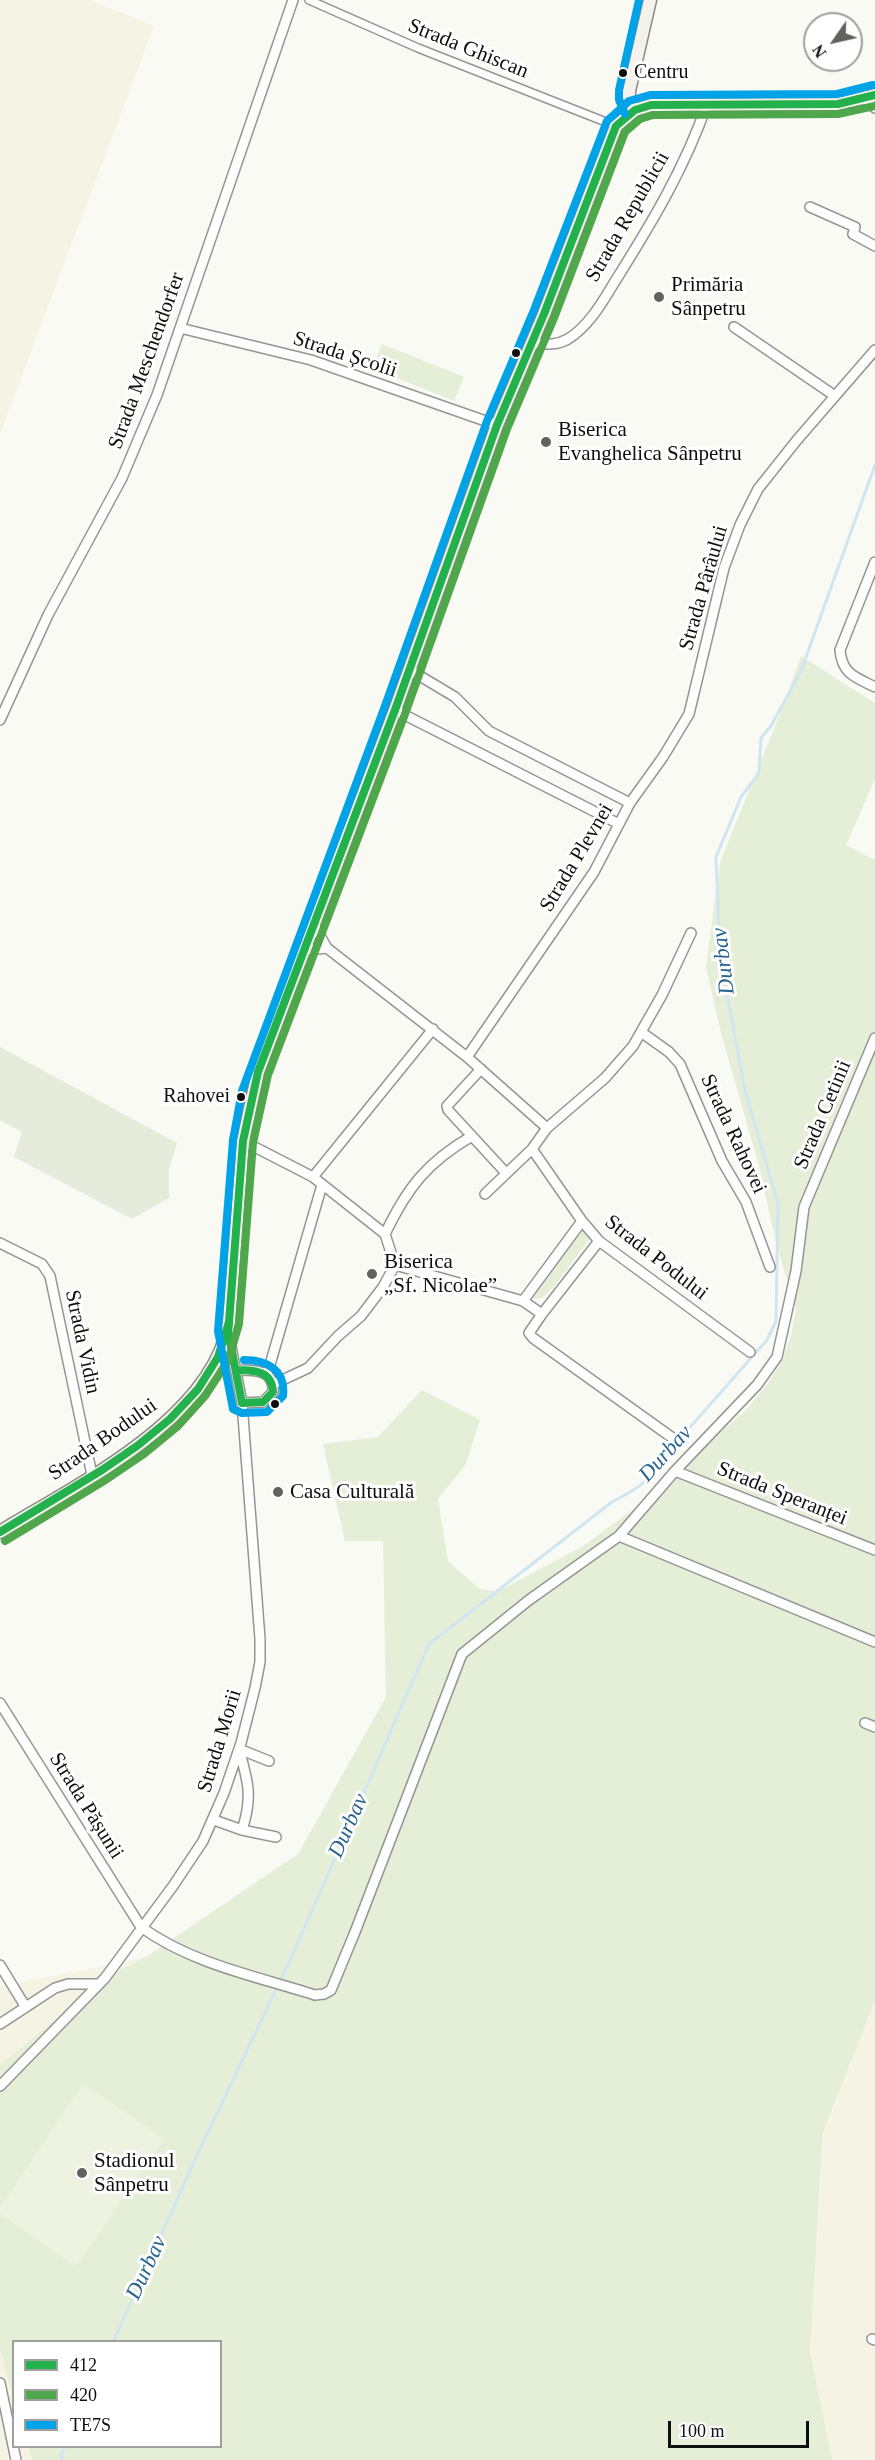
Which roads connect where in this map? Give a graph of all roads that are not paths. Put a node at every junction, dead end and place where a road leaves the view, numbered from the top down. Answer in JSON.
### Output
{"nodes":[{"id":1,"x":293,"y":0,"type":"edge"},
{"id":2,"x":309,"y":0,"type":"edge"},
{"id":3,"x":650,"y":0,"type":"edge"},
{"id":4,"x":871,"y":97,"type":"edge"},
{"id":5,"x":707,"y":104,"type":"junction"},
{"id":6,"x":875,"y":108,"type":"edge"},
{"id":7,"x":635,"y":110,"type":"junction"},
{"id":8,"x":616,"y":126,"type":"junction"},
{"id":9,"x":810,"y":207,"type":"dead end"},
{"id":10,"x":875,"y":246,"type":"edge"},
{"id":11,"x":734,"y":327,"type":"dead end"},
{"id":12,"x":180,"y":328,"type":"junction"},
{"id":13,"x":532,"y":343,"type":"junction"},
{"id":14,"x":875,"y":350,"type":"edge"},
{"id":15,"x":835,"y":396,"type":"junction"},
{"id":16,"x":496,"y":425,"type":"junction"},
{"id":17,"x":875,"y":562,"type":"edge"},
{"id":18,"x":410,"y":670,"type":"junction"},
{"id":19,"x":875,"y":687,"type":"edge"},
{"id":20,"x":395,"y":710,"type":"junction"},
{"id":21,"x":0,"y":720,"type":"edge"},
{"id":22,"x":630,"y":803,"type":"junction"},
{"id":23,"x":619,"y":824,"type":"junction"},
{"id":24,"x":315,"y":927,"type":"junction"},
{"id":25,"x":691,"y":933,"type":"dead end"},
{"id":26,"x":327,"y":948,"type":"junction"},
{"id":27,"x":306,"y":950,"type":"junction"},
{"id":28,"x":433,"y":1029,"type":"junction"},
{"id":29,"x":641,"y":1032,"type":"junction"},
{"id":30,"x":875,"y":1038,"type":"edge"},
{"id":31,"x":467,"y":1057,"type":"junction"},
{"id":32,"x":481,"y":1069,"type":"junction"},
{"id":33,"x":547,"y":1128,"type":"junction"},
{"id":34,"x":472,"y":1136,"type":"junction"},
{"id":35,"x":243,"y":1141,"type":"junction"},
{"id":36,"x":532,"y":1149,"type":"junction"},
{"id":37,"x":506,"y":1173,"type":"junction"},
{"id":38,"x":313,"y":1178,"type":"junction"},
{"id":39,"x":322,"y":1185,"type":"junction"},
{"id":40,"x":485,"y":1194,"type":"dead end"},
{"id":41,"x":582,"y":1221,"type":"junction"},
{"id":42,"x":384,"y":1234,"type":"junction"},
{"id":43,"x":599,"y":1241,"type":"junction"},
{"id":44,"x":0,"y":1243,"type":"edge"},
{"id":45,"x":394,"y":1265,"type":"junction"},
{"id":46,"x":770,"y":1267,"type":"dead end"},
{"id":47,"x":523,"y":1301,"type":"junction"},
{"id":48,"x":542,"y":1314,"type":"junction"},
{"id":49,"x":228,"y":1331,"type":"junction"},
{"id":50,"x":221,"y":1351,"type":"junction"},
{"id":51,"x":750,"y":1352,"type":"dead end"},
{"id":52,"x":236,"y":1365,"type":"junction"},
{"id":53,"x":267,"y":1375,"type":"junction"},
{"id":54,"x":274,"y":1384,"type":"junction"},
{"id":55,"x":242,"y":1403,"type":"junction"},
{"id":56,"x":674,"y":1439,"type":"dead end"},
{"id":57,"x":675,"y":1471,"type":"junction"},
{"id":58,"x":92,"y":1475,"type":"junction"},
{"id":59,"x":0,"y":1532,"type":"edge"},
{"id":60,"x":619,"y":1536,"type":"junction"},
{"id":61,"x":875,"y":1550,"type":"edge"},
{"id":62,"x":875,"y":1642,"type":"edge"},
{"id":63,"x":0,"y":1703,"type":"edge"},
{"id":64,"x":865,"y":1723,"type":"dead end"},
{"id":65,"x":875,"y":1727,"type":"edge"},
{"id":66,"x":239,"y":1749,"type":"junction"},
{"id":67,"x":269,"y":1761,"type":"dead end"},
{"id":68,"x":214,"y":1820,"type":"junction"},
{"id":69,"x":242,"y":1830,"type":"junction"},
{"id":70,"x":276,"y":1837,"type":"dead end"},
{"id":71,"x":141,"y":1928,"type":"junction"},
{"id":72,"x":0,"y":1965,"type":"edge"},
{"id":73,"x":99,"y":1984,"type":"junction"},
{"id":74,"x":25,"y":2006,"type":"junction"},
{"id":75,"x":0,"y":2024,"type":"edge"},
{"id":76,"x":0,"y":2086,"type":"edge"},
{"id":77,"x":0,"y":2383,"type":"edge"},
{"id":78,"x":12,"y":2441,"type":"edge"}],
"edges":[{"from":1,"to":12,"type":"street","name":"Strada Meschendorfer"},
{"from":2,"to":8,"type":"street","name":"Strada Ghiscan"},
{"from":3,"to":7,"type":"main road"},
{"from":4,"to":5,"type":"main road"},
{"from":4,"to":6,"type":"street"},
{"from":5,"to":7,"type":"main road"},
{"from":5,"to":13,"type":"street","name":"Strada Republicii"},
{"from":7,"to":8,"type":"main road","name":"Strada Republicii"},
{"from":8,"to":13,"type":"main road","name":"Strada Republicii"},
{"from":9,"to":10,"type":"street"},
{"from":11,"to":15,"type":"street"},
{"from":12,"to":16,"type":"street","name":"Strada Școlii"},
{"from":12,"to":21,"type":"street","name":"Strada Meschendorfer"},
{"from":13,"to":16,"type":"main road","name":"Strada Republicii"},
{"from":14,"to":15,"type":"street","name":"Strada Pârâului"},
{"from":15,"to":22,"type":"street","name":"Strada Pârâului"},
{"from":16,"to":18,"type":"main road","name":"Strada Republicii"},
{"from":17,"to":19,"type":"street"},
{"from":18,"to":20,"type":"main road","name":"Strada Republicii"},
{"from":18,"to":22,"type":"street","name":"Strada Plevnei"},
{"from":20,"to":23,"type":"street"},
{"from":20,"to":24,"type":"main road","name":"Strada Republicii"},
{"from":22,"to":23,"type":"street","name":"Strada Plevnei"},
{"from":23,"to":31,"type":"street","name":"Strada Plevnei"},
{"from":24,"to":26,"type":"street"},
{"from":24,"to":27,"type":"main road","name":"Strada Republicii"},
{"from":25,"to":29,"type":"street"},
{"from":26,"to":27,"type":"street"},
{"from":26,"to":28,"type":"street"},
{"from":27,"to":35,"type":"main road","name":"Strada Republicii"},
{"from":28,"to":31,"type":"street"},
{"from":28,"to":38,"type":"street"},
{"from":29,"to":33,"type":"street"},
{"from":29,"to":46,"type":"street","name":"Strada Rahovei"},
{"from":30,"to":57,"type":"street","name":"Strada Cetinii"},
{"from":31,"to":32,"type":"street"},
{"from":32,"to":33,"type":"street"},
{"from":32,"to":34,"type":"street"},
{"from":33,"to":36,"type":"street"},
{"from":34,"to":37,"type":"street"},
{"from":34,"to":42,"type":"street"},
{"from":35,"to":38,"type":"street"},
{"from":35,"to":49,"type":"main road","name":"Strada Republicii"},
{"from":36,"to":37,"type":"street"},
{"from":36,"to":41,"type":"street","name":"Strada Podului"},
{"from":37,"to":40,"type":"street"},
{"from":38,"to":39,"type":"street"},
{"from":39,"to":42,"type":"street"},
{"from":39,"to":53,"type":"street"},
{"from":41,"to":43,"type":"street","name":"Strada Podului"},
{"from":41,"to":47,"type":"street"},
{"from":42,"to":45,"type":"street"},
{"from":43,"to":48,"type":"street"},
{"from":43,"to":51,"type":"street","name":"Strada Podului"},
{"from":44,"to":58,"type":"street","name":"Strada Vidin"},
{"from":45,"to":47,"type":"street"},
{"from":45,"to":54,"type":"street"},
{"from":47,"to":48,"type":"street"},
{"from":48,"to":56,"type":"street"},
{"from":49,"to":50,"type":"main road","name":"Strada Bodului"},
{"from":49,"to":52,"type":"street","name":"Strada Morii"},
{"from":50,"to":52,"type":"street"},
{"from":50,"to":58,"type":"main road","name":"Strada Bodului"},
{"from":52,"to":53,"type":"street"},
{"from":52,"to":55,"type":"street","name":"Strada Morii"},
{"from":53,"to":54,"type":"street"},
{"from":54,"to":55,"type":"street"},
{"from":55,"to":66,"type":"street","name":"Strada Morii"},
{"from":57,"to":60,"type":"street","name":"Strada Cetinii"},
{"from":57,"to":61,"type":"street","name":"Strada Speranței"},
{"from":58,"to":59,"type":"main road","name":"Strada Bodului"},
{"from":60,"to":62,"type":"street"},
{"from":60,"to":71,"type":"street","name":"Strada Cetinii"},
{"from":63,"to":71,"type":"street","name":"Strada Pășunii"},
{"from":64,"to":65,"type":"street"},
{"from":66,"to":67,"type":"street"},
{"from":66,"to":68,"type":"street","name":"Strada Morii"},
{"from":66,"to":69,"type":"street"},
{"from":68,"to":69,"type":"street"},
{"from":68,"to":71,"type":"street","name":"Strada Morii"},
{"from":69,"to":70,"type":"street"},
{"from":71,"to":73,"type":"street","name":"Strada Morii"},
{"from":72,"to":74,"type":"street"},
{"from":73,"to":74,"type":"street"},
{"from":73,"to":76,"type":"street","name":"Strada Morii"},
{"from":74,"to":75,"type":"street"},
{"from":77,"to":78,"type":"street"}]}
